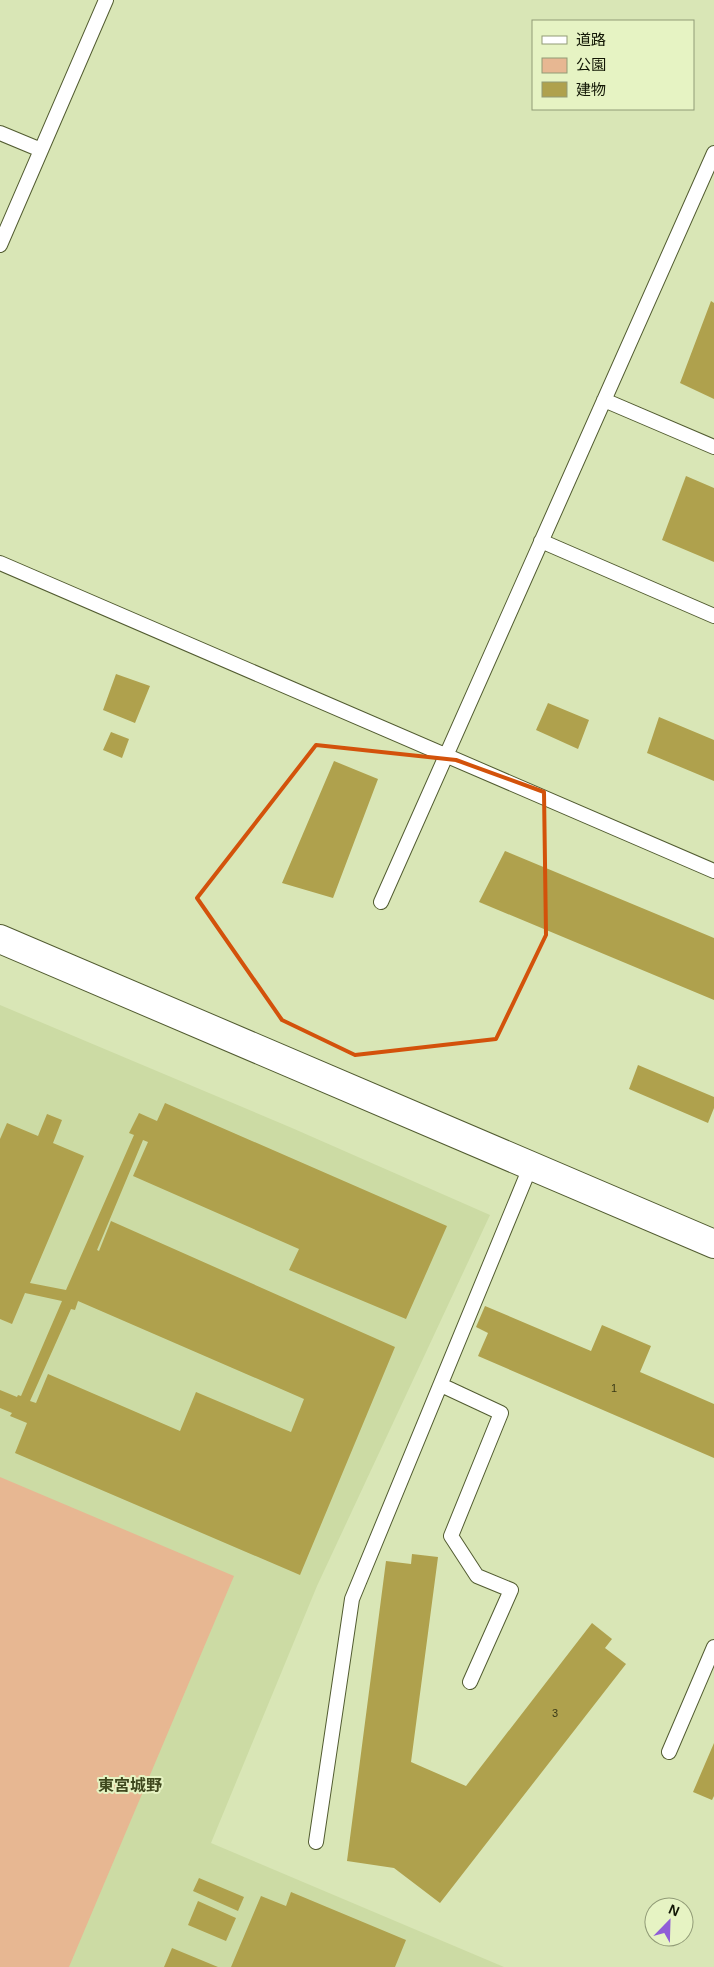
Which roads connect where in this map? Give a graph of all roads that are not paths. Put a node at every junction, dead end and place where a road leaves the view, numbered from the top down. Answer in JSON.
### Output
{"nodes":[{"id":1,"x":106,"y":0,"type":"edge"},
{"id":2,"x":0,"y":133,"type":"edge"},
{"id":3,"x":41,"y":150,"type":"junction"},
{"id":4,"x":714,"y":153,"type":"edge"},
{"id":5,"x":0,"y":245,"type":"edge"},
{"id":6,"x":604,"y":400,"type":"junction"},
{"id":7,"x":714,"y":447,"type":"edge"},
{"id":8,"x":541,"y":541,"type":"junction"},
{"id":9,"x":0,"y":563,"type":"edge"},
{"id":10,"x":714,"y":616,"type":"edge"},
{"id":11,"x":446,"y":756,"type":"junction"},
{"id":12,"x":714,"y":871,"type":"edge"},
{"id":13,"x":381,"y":902,"type":"dead end"},
{"id":14,"x":0,"y":939,"type":"edge"},
{"id":15,"x":532,"y":1165,"type":"junction"},
{"id":16,"x":714,"y":1244,"type":"edge"},
{"id":17,"x":441,"y":1385,"type":"junction"},
{"id":18,"x":714,"y":1647,"type":"edge"},
{"id":19,"x":470,"y":1682,"type":"dead end"},
{"id":20,"x":669,"y":1752,"type":"dead end"},
{"id":21,"x":316,"y":1842,"type":"dead end"}],
"edges":[{"from":1,"to":3,"type":"lane"},
{"from":2,"to":3,"type":"lane"},
{"from":3,"to":5,"type":"lane"},
{"from":4,"to":6,"type":"lane"},
{"from":6,"to":7,"type":"lane"},
{"from":6,"to":8,"type":"lane"},
{"from":8,"to":10,"type":"lane"},
{"from":8,"to":11,"type":"lane"},
{"from":9,"to":11,"type":"lane"},
{"from":11,"to":12,"type":"lane"},
{"from":11,"to":13,"type":"lane"},
{"from":14,"to":15,"type":"street"},
{"from":15,"to":16,"type":"street"},
{"from":15,"to":17,"type":"lane"},
{"from":17,"to":19,"type":"lane"},
{"from":17,"to":21,"type":"lane"},
{"from":18,"to":20,"type":"lane"}]}
